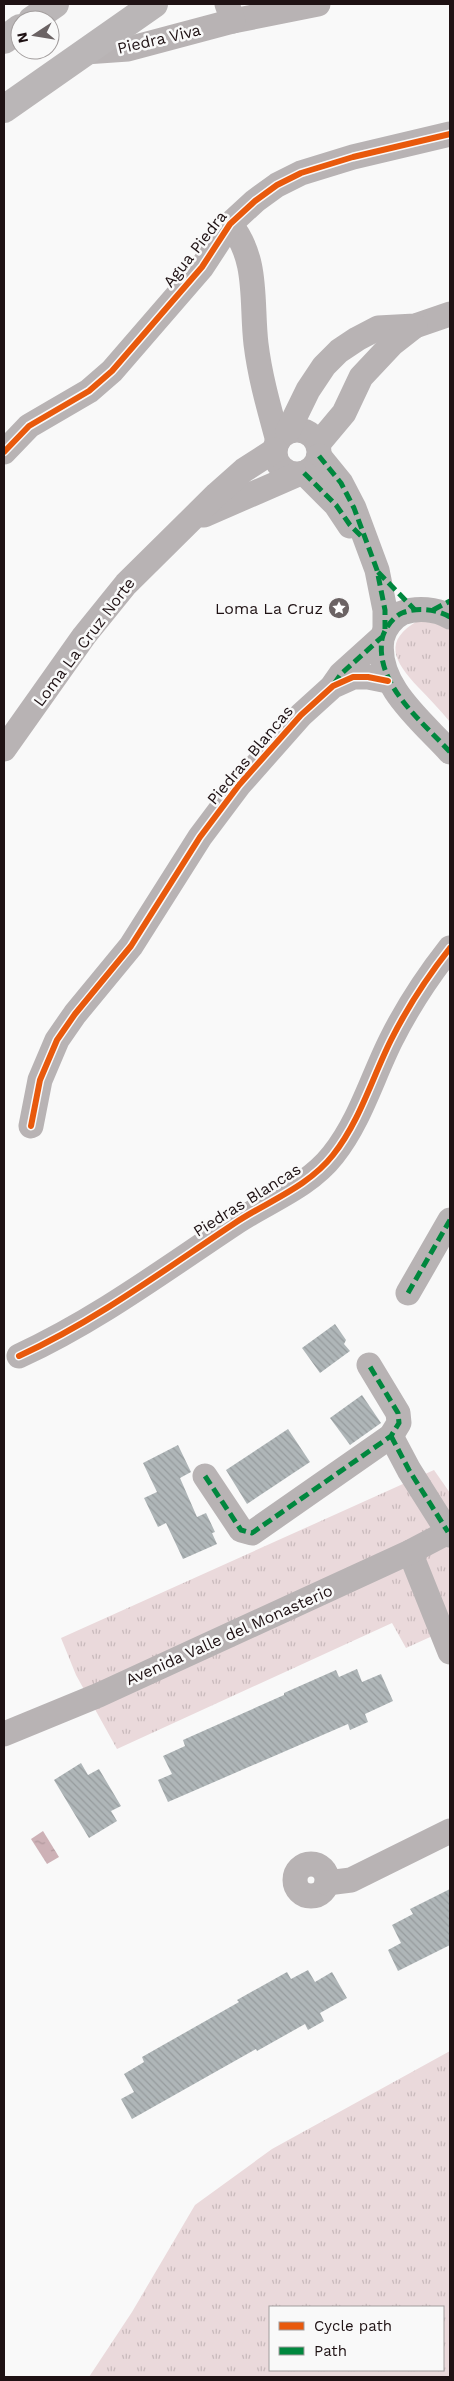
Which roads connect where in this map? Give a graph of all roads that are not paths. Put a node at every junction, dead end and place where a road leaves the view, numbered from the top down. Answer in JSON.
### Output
{"nodes":[{"id":1,"x":154,"y":4,"type":"edge"},
{"id":2,"x":318,"y":4,"type":"edge"},
{"id":3,"x":230,"y":12,"type":"edge"},
{"id":4,"x":84,"y":52,"type":"junction"},
{"id":5,"x":4,"y":109,"type":"edge"},
{"id":6,"x":450,"y":134,"type":"edge"},
{"id":7,"x":230,"y":224,"type":"junction"},
{"id":8,"x":450,"y":314,"type":"edge"},
{"id":9,"x":415,"y":326,"type":"junction"},
{"id":10,"x":280,"y":441,"type":"junction"},
{"id":11,"x":4,"y":452,"type":"edge"},
{"id":12,"x":310,"y":462,"type":"junction"},
{"id":13,"x":192,"y":520,"type":"junction"},
{"id":14,"x":377,"y":570,"type":"junction"},
{"id":15,"x":437,"y":609,"type":"edge"},
{"id":16,"x":384,"y":633,"type":"junction"},
{"id":17,"x":388,"y":681,"type":"junction"},
{"id":18,"x":333,"y":686,"type":"junction"},
{"id":19,"x":4,"y":749,"type":"edge"},
{"id":20,"x":450,"y":752,"type":"edge"},
{"id":21,"x":450,"y":948,"type":"edge"},
{"id":22,"x":31,"y":1126,"type":"dead end"},
{"id":23,"x":450,"y":1220,"type":"edge"},
{"id":24,"x":408,"y":1293,"type":"dead end"},
{"id":25,"x":20,"y":1356,"type":"dead end"},
{"id":26,"x":369,"y":1365,"type":"dead end"},
{"id":27,"x":391,"y":1436,"type":"junction"},
{"id":28,"x":205,"y":1476,"type":"dead end"},
{"id":29,"x":450,"y":1532,"type":"edge"},
{"id":30,"x":410,"y":1552,"type":"junction"},
{"id":31,"x":450,"y":1652,"type":"edge"},
{"id":32,"x":4,"y":1734,"type":"edge"},
{"id":33,"x":450,"y":1831,"type":"edge"},
{"id":34,"x":327,"y":1884,"type":"dead end"}],
"edges":[{"from":1,"to":4,"type":"main road"},
{"from":2,"to":3,"type":"street","name":"Piedra Viva"},
{"from":3,"to":4,"type":"street","name":"Piedra Viva"},
{"from":4,"to":5,"type":"main road"},
{"from":6,"to":7,"type":"street","name":"Agua Piedra"},
{"from":7,"to":10,"type":"street","name":"Agua Piedra"},
{"from":7,"to":11,"type":"street","name":"Agua Piedra"},
{"from":8,"to":9,"type":"street","name":"Loma La Cruz Norte"},
{"from":9,"to":10,"type":"street","name":"Loma La Cruz Norte"},
{"from":9,"to":12,"type":"street","name":"Loma La Cruz Norte"},
{"from":10,"to":12,"type":"street","name":"Agua Piedra"},
{"from":10,"to":12,"type":"street"},
{"from":10,"to":13,"type":"street","name":"Loma La Cruz Norte"},
{"from":12,"to":13,"type":"street","name":"Loma La Cruz Norte"},
{"from":12,"to":14,"type":"street"},
{"from":13,"to":19,"type":"street","name":"Loma La Cruz Norte"},
{"from":14,"to":15,"type":"street"},
{"from":14,"to":16,"type":"street"},
{"from":15,"to":16,"type":"street"},
{"from":16,"to":17,"type":"street"},
{"from":16,"to":18,"type":"street"},
{"from":17,"to":18,"type":"street","name":"Piedras Blancas"},
{"from":17,"to":20,"type":"street"},
{"from":18,"to":22,"type":"street","name":"Piedras Blancas"},
{"from":21,"to":25,"type":"street","name":"Piedras Blancas"},
{"from":23,"to":24,"type":"street"},
{"from":26,"to":27,"type":"street"},
{"from":27,"to":28,"type":"street"},
{"from":27,"to":29,"type":"street"},
{"from":29,"to":30,"type":"street","name":"Avenida Valle del Monasterio"},
{"from":30,"to":31,"type":"street"},
{"from":30,"to":32,"type":"street","name":"Avenida Valle del Monasterio"},
{"from":33,"to":34,"type":"street"}]}
